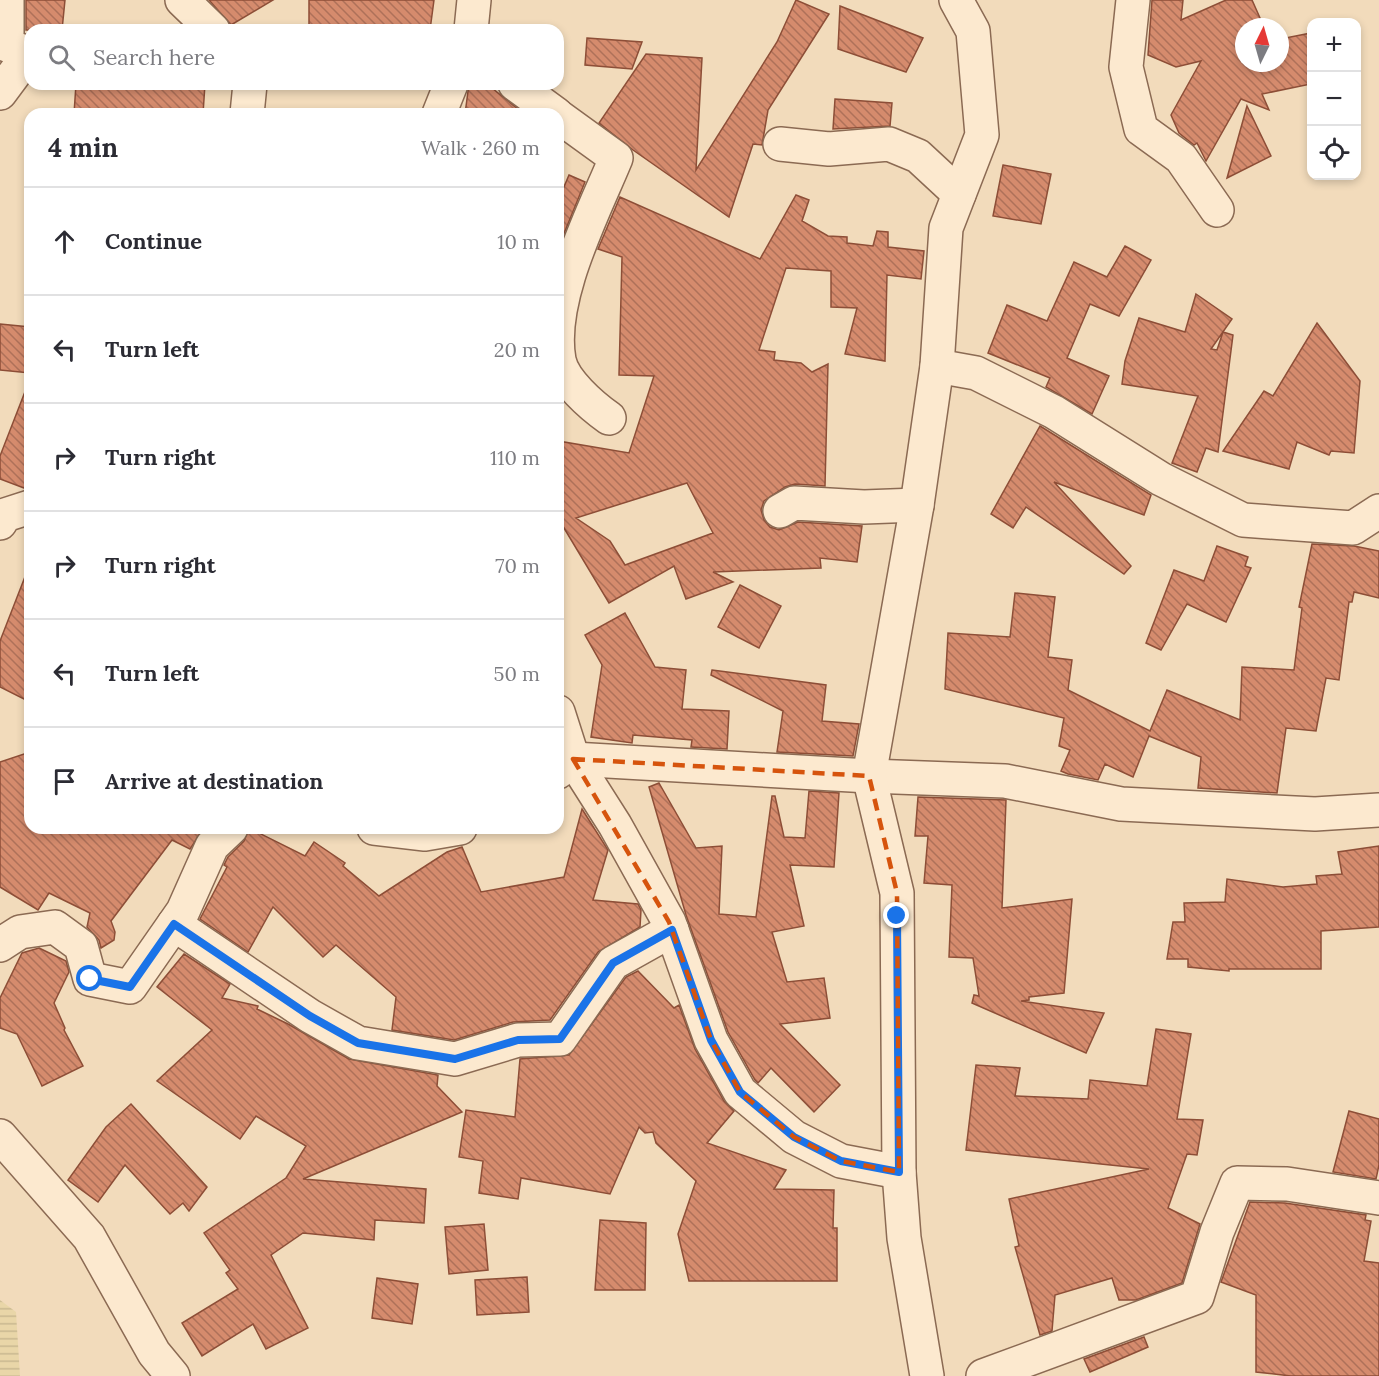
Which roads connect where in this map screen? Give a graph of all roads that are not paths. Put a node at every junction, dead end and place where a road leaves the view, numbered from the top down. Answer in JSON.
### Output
{"nodes":[{"id":1,"x":6,"y":0,"type":"edge"},
{"id":2,"x":182,"y":0,"type":"edge"},
{"id":3,"x":474,"y":0,"type":"edge"},
{"id":4,"x":956,"y":0,"type":"edge"},
{"id":5,"x":1133,"y":0,"type":"edge"},
{"id":6,"x":207,"y":24,"type":"edge"},
{"id":7,"x":472,"y":24,"type":"edge"},
{"id":8,"x":24,"y":52,"type":"edge"},
{"id":9,"x":24,"y":61,"type":"edge"},
{"id":10,"x":249,"y":90,"type":"edge"},
{"id":11,"x":449,"y":90,"type":"edge"},
{"id":12,"x":523,"y":90,"type":"edge"},
{"id":13,"x":0,"y":93,"type":"edge"},
{"id":14,"x":248,"y":108,"type":"edge"},
{"id":15,"x":441,"y":108,"type":"edge"},
{"id":16,"x":548,"y":108,"type":"edge"},
{"id":17,"x":564,"y":120,"type":"edge"},
{"id":18,"x":780,"y":144,"type":"dead end"},
{"id":19,"x":959,"y":194,"type":"junction"},
{"id":20,"x":1217,"y":210,"type":"dead end"},
{"id":21,"x":564,"y":294,"type":"edge"},
{"id":22,"x":938,"y":366,"type":"junction"},
{"id":23,"x":564,"y":369,"type":"edge"},
{"id":24,"x":609,"y":418,"type":"dead end"},
{"id":25,"x":917,"y":505,"type":"junction"},
{"id":26,"x":780,"y":511,"type":"dead end"},
{"id":27,"x":1379,"y":511,"type":"edge"},
{"id":28,"x":565,"y":765,"type":"edge"},
{"id":29,"x":869,"y":776,"type":"junction"},
{"id":30,"x":1379,"y":810,"type":"edge"},
{"id":31,"x":225,"y":834,"type":"edge"},
{"id":32,"x":174,"y":924,"type":"junction"},
{"id":33,"x":672,"y":930,"type":"junction"},
{"id":34,"x":0,"y":945,"type":"edge"},
{"id":35,"x":0,"y":1136,"type":"edge"},
{"id":36,"x":899,"y":1172,"type":"junction"},
{"id":37,"x":1379,"y":1198,"type":"edge"},
{"id":38,"x":173,"y":1376,"type":"edge"},
{"id":39,"x":927,"y":1376,"type":"edge"},
{"id":40,"x":983,"y":1376,"type":"edge"}],
"edges":[{"from":1,"to":8,"type":"street"},
{"from":2,"to":6,"type":"street"},
{"from":3,"to":7,"type":"street"},
{"from":4,"to":19,"type":"street"},
{"from":5,"to":20,"type":"street"},
{"from":9,"to":13,"type":"street"},
{"from":10,"to":14,"type":"street"},
{"from":11,"to":15,"type":"street"},
{"from":12,"to":16,"type":"street"},
{"from":17,"to":21,"type":"street"},
{"from":18,"to":19,"type":"street"},
{"from":19,"to":22,"type":"street"},
{"from":22,"to":25,"type":"street"},
{"from":22,"to":27,"type":"street"},
{"from":23,"to":24,"type":"street"},
{"from":25,"to":26,"type":"street"},
{"from":25,"to":29,"type":"street"},
{"from":28,"to":29,"type":"street"},
{"from":28,"to":33,"type":"street"},
{"from":29,"to":30,"type":"street"},
{"from":29,"to":36,"type":"street"},
{"from":31,"to":32,"type":"street"},
{"from":32,"to":33,"type":"street"},
{"from":32,"to":34,"type":"street"},
{"from":33,"to":36,"type":"street"},
{"from":35,"to":38,"type":"street"},
{"from":36,"to":39,"type":"street"},
{"from":37,"to":40,"type":"street"}]}
